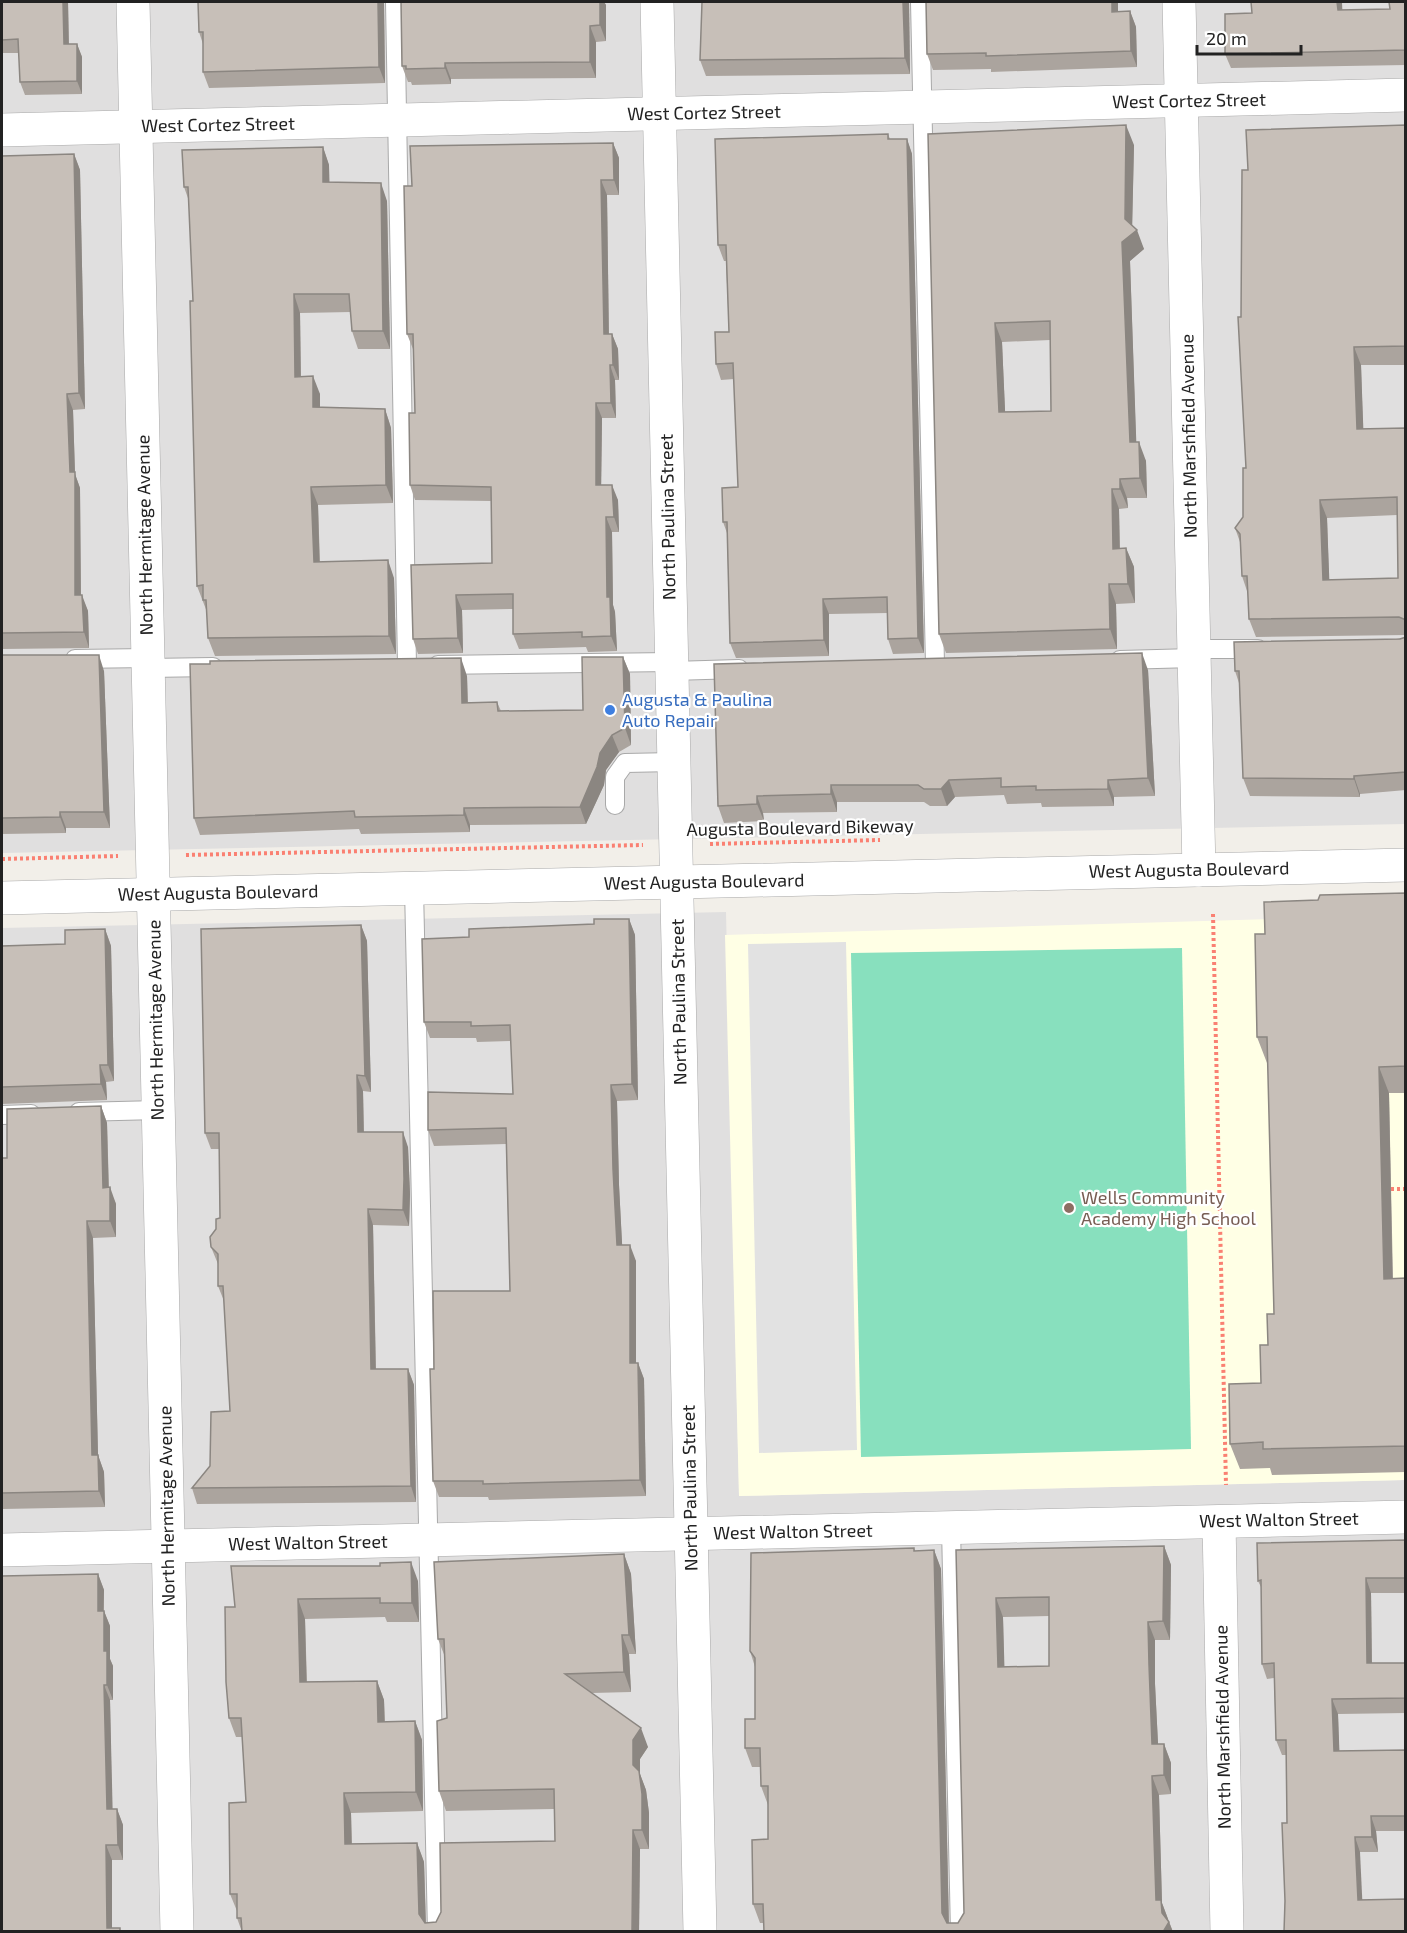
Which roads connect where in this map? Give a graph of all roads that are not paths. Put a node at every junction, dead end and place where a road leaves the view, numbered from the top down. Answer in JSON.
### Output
{"nodes":[{"id":1,"x":133,"y":2,"type":"edge"},
{"id":2,"x":395,"y":2,"type":"edge"},
{"id":3,"x":657,"y":2,"type":"edge"},
{"id":4,"x":920,"y":2,"type":"edge"},
{"id":5,"x":1179,"y":2,"type":"edge"},
{"id":6,"x":1406,"y":95,"type":"edge"},
{"id":7,"x":1181,"y":101,"type":"junction"},
{"id":8,"x":922,"y":107,"type":"junction"},
{"id":9,"x":660,"y":114,"type":"junction"},
{"id":10,"x":398,"y":120,"type":"junction"},
{"id":11,"x":136,"y":127,"type":"junction"},
{"id":12,"x":2,"y":130,"type":"edge"},
{"id":13,"x":1275,"y":648,"type":"edge"},
{"id":14,"x":1194,"y":654,"type":"junction"},
{"id":15,"x":61,"y":659,"type":"edge"},
{"id":16,"x":1097,"y":660,"type":"edge"},
{"id":17,"x":148,"y":663,"type":"junction"},
{"id":18,"x":935,"y":664,"type":"junction"},
{"id":19,"x":958,"y":664,"type":"edge"},
{"id":20,"x":385,"y":665,"type":"edge"},
{"id":21,"x":408,"y":665,"type":"junction"},
{"id":22,"x":912,"y":665,"type":"edge"},
{"id":23,"x":672,"y":666,"type":"junction"},
{"id":24,"x":236,"y":667,"type":"edge"},
{"id":25,"x":761,"y":669,"type":"edge"},
{"id":26,"x":674,"y":762,"type":"junction"},
{"id":27,"x":615,"y":805,"type":"dead end"},
{"id":28,"x":1406,"y":865,"type":"edge"},
{"id":29,"x":1199,"y":870,"type":"junction"},
{"id":30,"x":676,"y":882,"type":"junction"},
{"id":31,"x":414,"y":888,"type":"junction"},
{"id":32,"x":154,"y":894,"type":"junction"},
{"id":33,"x":2,"y":898,"type":"edge"},
{"id":34,"x":158,"y":1110,"type":"junction"},
{"id":35,"x":2,"y":1115,"type":"edge"},
{"id":36,"x":1406,"y":1517,"type":"edge"},
{"id":37,"x":1219,"y":1522,"type":"junction"},
{"id":38,"x":951,"y":1528,"type":"junction"},
{"id":39,"x":691,"y":1534,"type":"junction"},
{"id":40,"x":428,"y":1540,"type":"junction"},
{"id":41,"x":168,"y":1546,"type":"junction"},
{"id":42,"x":2,"y":1550,"type":"edge"},
{"id":43,"x":177,"y":1932,"type":"edge"},
{"id":44,"x":437,"y":1932,"type":"edge"},
{"id":45,"x":700,"y":1932,"type":"edge"},
{"id":46,"x":960,"y":1932,"type":"edge"},
{"id":47,"x":1227,"y":1932,"type":"edge"}],
"edges":[{"from":1,"to":11,"type":"street","name":"North Hermitage Avenue"},
{"from":2,"to":10,"type":"lane"},
{"from":3,"to":9,"type":"street","name":"North Paulina Street"},
{"from":4,"to":8,"type":"lane"},
{"from":5,"to":7,"type":"street","name":"North Marshfield Avenue"},
{"from":6,"to":7,"type":"street","name":"West Cortez Street"},
{"from":7,"to":8,"type":"street","name":"West Cortez Street"},
{"from":7,"to":14,"type":"street","name":"North Marshfield Avenue"},
{"from":8,"to":9,"type":"street","name":"West Cortez Street"},
{"from":8,"to":18,"type":"lane"},
{"from":9,"to":10,"type":"street","name":"West Cortez Street"},
{"from":9,"to":23,"type":"street","name":"North Paulina Street"},
{"from":10,"to":11,"type":"street","name":"West Cortez Street"},
{"from":10,"to":21,"type":"lane"},
{"from":11,"to":12,"type":"street","name":"West Cortez Street"},
{"from":11,"to":17,"type":"street","name":"North Hermitage Avenue"},
{"from":13,"to":14,"type":"lane"},
{"from":14,"to":16,"type":"lane"},
{"from":14,"to":29,"type":"street","name":"North Marshfield Avenue"},
{"from":15,"to":17,"type":"lane"},
{"from":17,"to":24,"type":"lane"},
{"from":17,"to":32,"type":"street","name":"North Hermitage Avenue"},
{"from":18,"to":19,"type":"lane"},
{"from":18,"to":22,"type":"lane"},
{"from":20,"to":21,"type":"lane"},
{"from":21,"to":23,"type":"lane"},
{"from":23,"to":25,"type":"lane"},
{"from":23,"to":26,"type":"street","name":"North Paulina Street"},
{"from":26,"to":27,"type":"lane"},
{"from":26,"to":30,"type":"street","name":"North Paulina Street"},
{"from":28,"to":29,"type":"street","name":"West Augusta Boulevard"},
{"from":29,"to":30,"type":"street","name":"West Augusta Boulevard"},
{"from":30,"to":31,"type":"street","name":"West Augusta Boulevard"},
{"from":30,"to":39,"type":"street","name":"North Paulina Street"},
{"from":31,"to":32,"type":"street","name":"West Augusta Boulevard"},
{"from":31,"to":40,"type":"lane"},
{"from":32,"to":33,"type":"street","name":"West Augusta Boulevard"},
{"from":32,"to":34,"type":"street","name":"North Hermitage Avenue"},
{"from":34,"to":35,"type":"lane"},
{"from":34,"to":41,"type":"street","name":"North Hermitage Avenue"},
{"from":36,"to":37,"type":"street","name":"West Walton Street"},
{"from":37,"to":38,"type":"street","name":"West Walton Street"},
{"from":37,"to":47,"type":"street","name":"North Marshfield Avenue"},
{"from":38,"to":39,"type":"street","name":"West Walton Street"},
{"from":38,"to":46,"type":"lane"},
{"from":39,"to":40,"type":"street","name":"West Walton Street"},
{"from":39,"to":45,"type":"street","name":"North Paulina Street"},
{"from":40,"to":41,"type":"street","name":"West Walton Street"},
{"from":40,"to":44,"type":"lane"},
{"from":41,"to":42,"type":"street","name":"West Walton Street"},
{"from":41,"to":43,"type":"street","name":"North Hermitage Avenue"}]}
